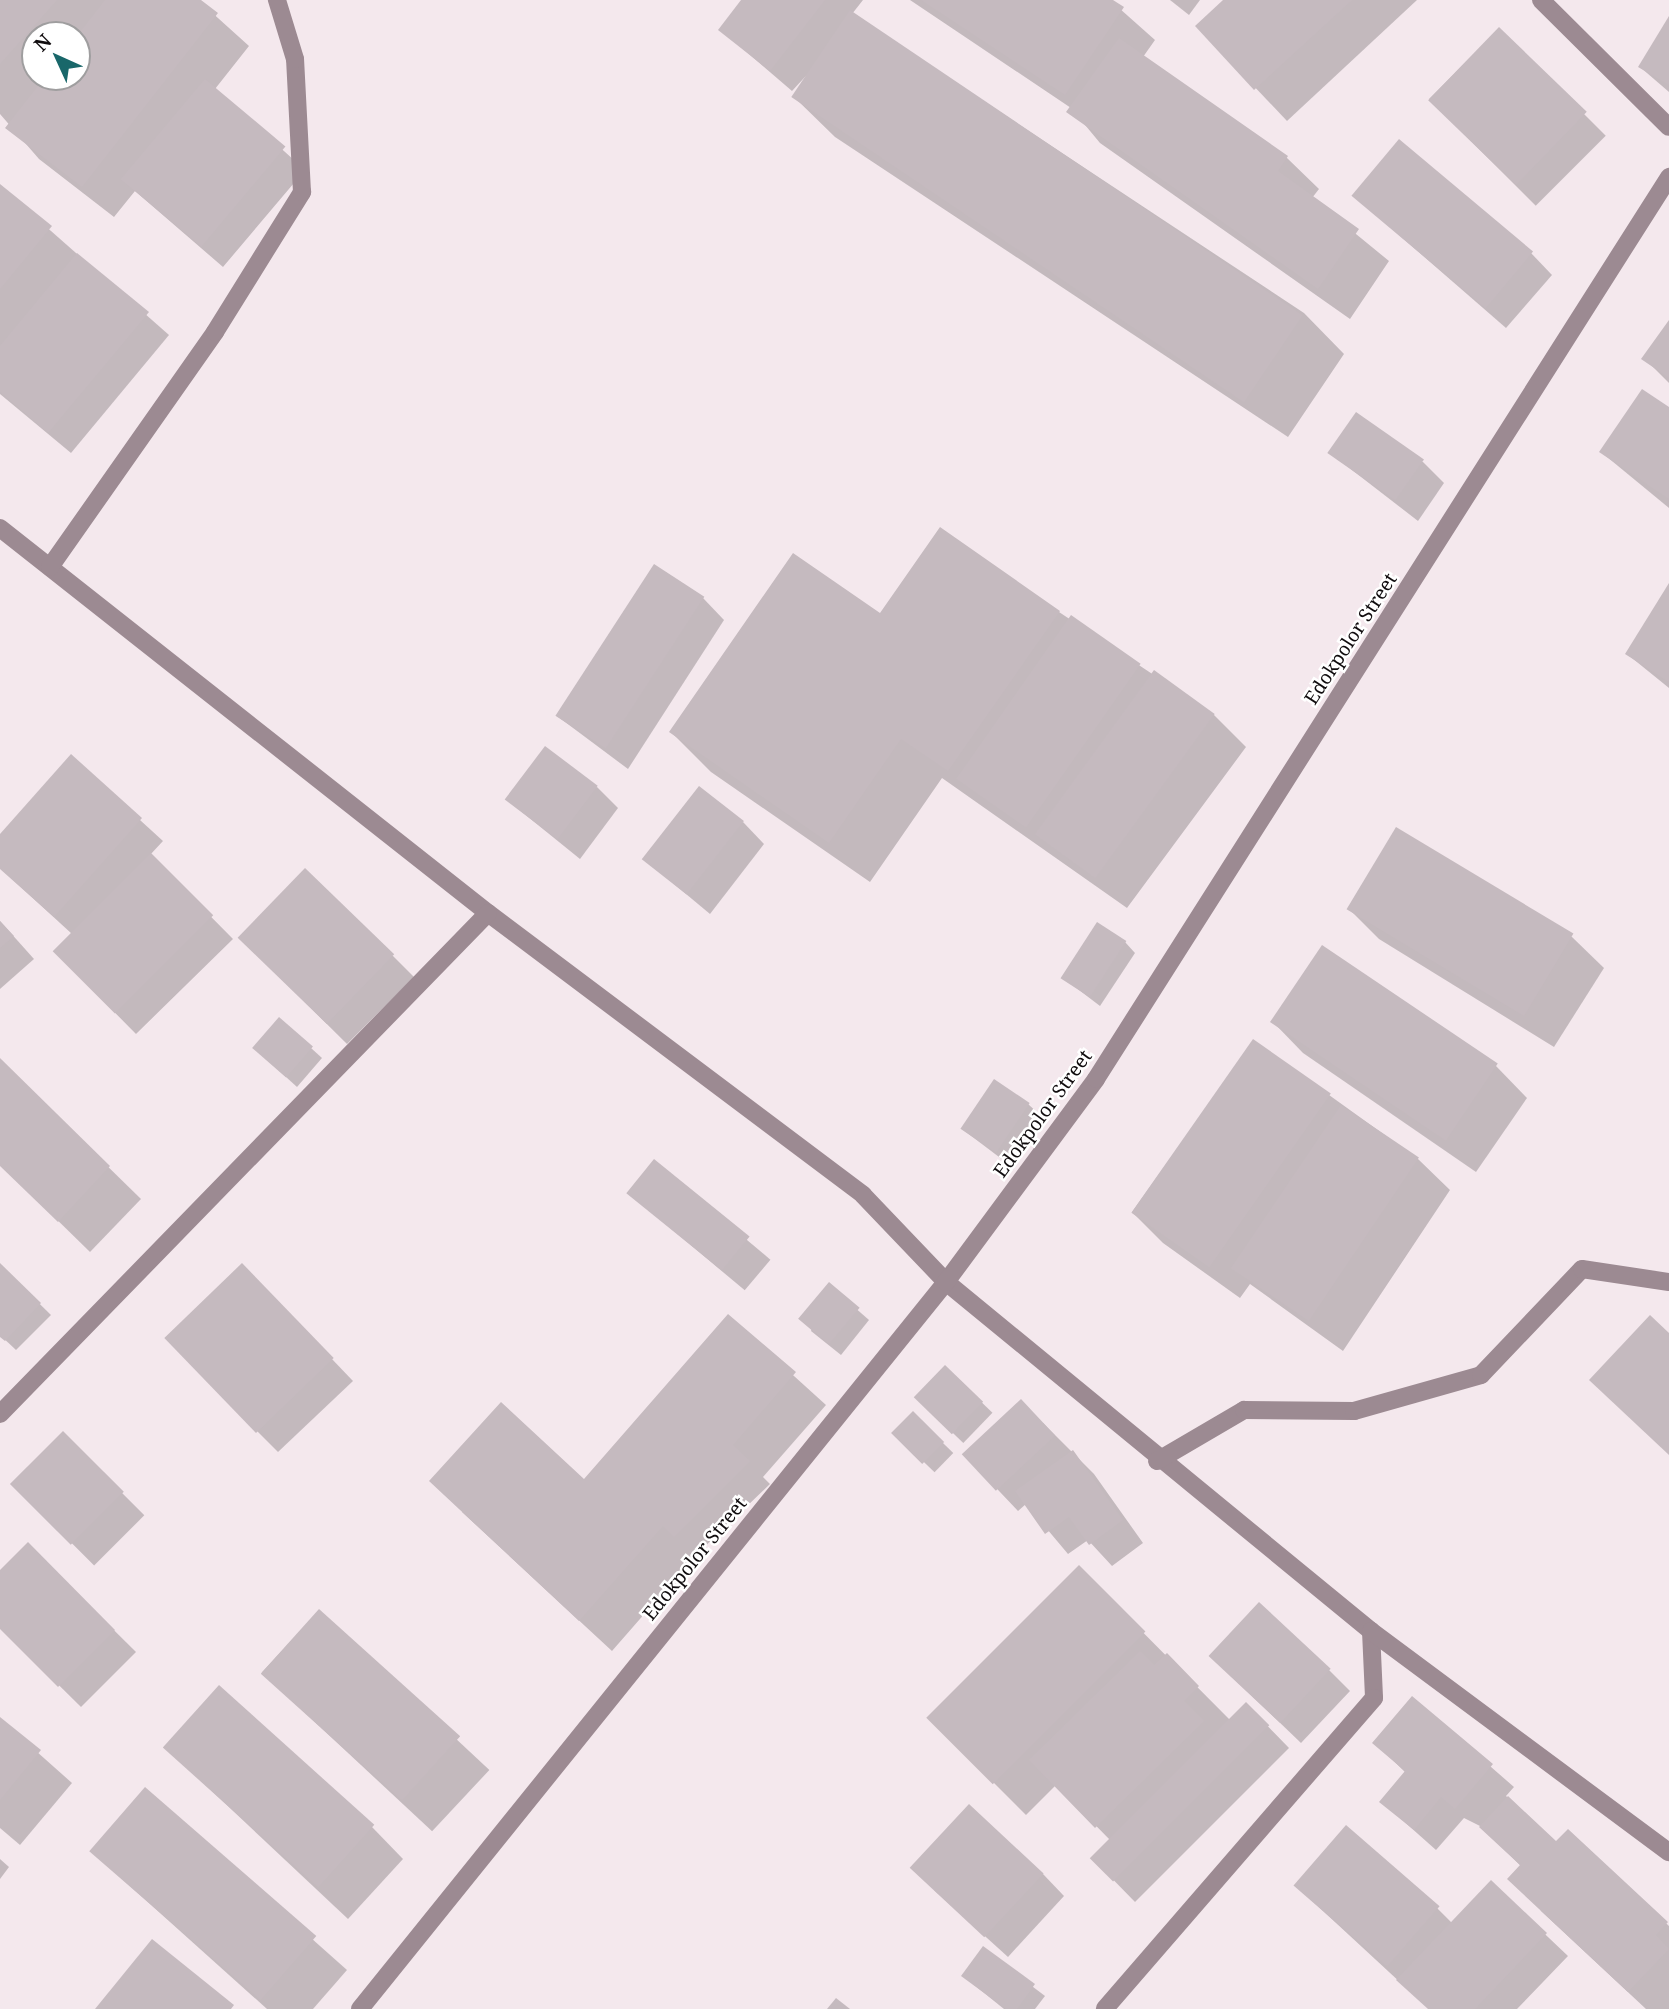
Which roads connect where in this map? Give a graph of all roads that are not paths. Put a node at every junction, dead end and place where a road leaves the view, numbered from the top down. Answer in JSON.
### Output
{"nodes":[{"id":1,"x":276,"y":0,"type":"edge"},
{"id":2,"x":1541,"y":0,"type":"edge"},
{"id":3,"x":1669,"y":127,"type":"edge"},
{"id":4,"x":1669,"y":177,"type":"edge"},
{"id":5,"x":0,"y":528,"type":"edge"},
{"id":6,"x":50,"y":568,"type":"junction"},
{"id":7,"x":488,"y":913,"type":"junction"},
{"id":8,"x":946,"y":1282,"type":"junction"},
{"id":9,"x":1669,"y":1282,"type":"edge"},
{"id":10,"x":0,"y":1414,"type":"edge"},
{"id":11,"x":1157,"y":1461,"type":"junction"},
{"id":12,"x":1371,"y":1631,"type":"junction"},
{"id":13,"x":1669,"y":1852,"type":"edge"},
{"id":14,"x":360,"y":2009,"type":"edge"},
{"id":15,"x":1105,"y":2009,"type":"edge"}],
"edges":[{"from":1,"to":6,"type":"street"},
{"from":2,"to":3,"type":"street"},
{"from":4,"to":8,"type":"street","name":"Edokpolor Street"},
{"from":5,"to":6,"type":"street"},
{"from":6,"to":7,"type":"street"},
{"from":7,"to":8,"type":"street"},
{"from":7,"to":10,"type":"street"},
{"from":8,"to":11,"type":"street"},
{"from":8,"to":14,"type":"street","name":"Edokpolor Street"},
{"from":9,"to":11,"type":"street"},
{"from":11,"to":12,"type":"street"},
{"from":12,"to":13,"type":"street"},
{"from":12,"to":15,"type":"street"}]}
